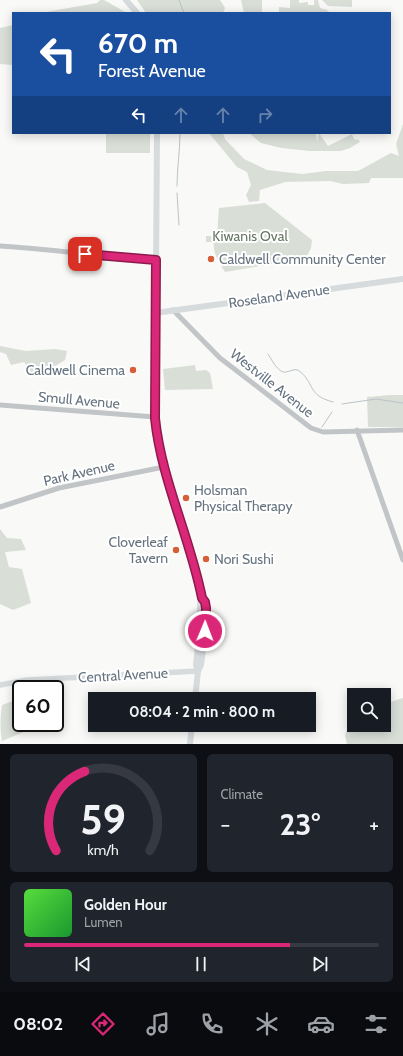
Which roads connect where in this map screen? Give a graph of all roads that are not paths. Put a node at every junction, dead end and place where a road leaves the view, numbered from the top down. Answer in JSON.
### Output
{"nodes":[{"id":1,"x":126,"y":0,"type":"edge"},
{"id":2,"x":136,"y":12,"type":"edge"},
{"id":3,"x":157,"y":134,"type":"edge"},
{"id":4,"x":0,"y":246,"type":"edge"},
{"id":5,"x":156,"y":260,"type":"junction"},
{"id":6,"x":403,"y":279,"type":"edge"},
{"id":7,"x":173,"y":310,"type":"junction"},
{"id":8,"x":155,"y":313,"type":"junction"},
{"id":9,"x":0,"y":405,"type":"edge"},
{"id":10,"x":155,"y":418,"type":"junction"},
{"id":11,"x":357,"y":430,"type":"junction"},
{"id":12,"x":403,"y":430,"type":"edge"},
{"id":13,"x":164,"y":467,"type":"junction"},
{"id":14,"x":0,"y":507,"type":"edge"},
{"id":15,"x":403,"y":560,"type":"edge"},
{"id":16,"x":198,"y":671,"type":"junction"},
{"id":17,"x":0,"y":685,"type":"edge"},
{"id":18,"x":196,"y":692,"type":"edge"},
{"id":19,"x":191,"y":732,"type":"edge"},
{"id":20,"x":190,"y":744,"type":"edge"}],
"edges":[{"from":1,"to":2,"type":"main road"},
{"from":3,"to":5,"type":"main road"},
{"from":4,"to":5,"type":"street"},
{"from":5,"to":8,"type":"main road"},
{"from":6,"to":7,"type":"main road","name":"Roseland Avenue"},
{"from":7,"to":8,"type":"main road","name":"Roseland Avenue"},
{"from":7,"to":11,"type":"street","name":"Westville Avenue"},
{"from":8,"to":10,"type":"main road"},
{"from":9,"to":10,"type":"street","name":"Smull Avenue"},
{"from":10,"to":13,"type":"main road"},
{"from":11,"to":12,"type":"street","name":"Westville Avenue"},
{"from":11,"to":15,"type":"street"},
{"from":13,"to":14,"type":"street","name":"Park Avenue"},
{"from":13,"to":16,"type":"main road"},
{"from":16,"to":17,"type":"main road","name":"Central Avenue"},
{"from":16,"to":18,"type":"main road"},
{"from":19,"to":20,"type":"main road"}]}
